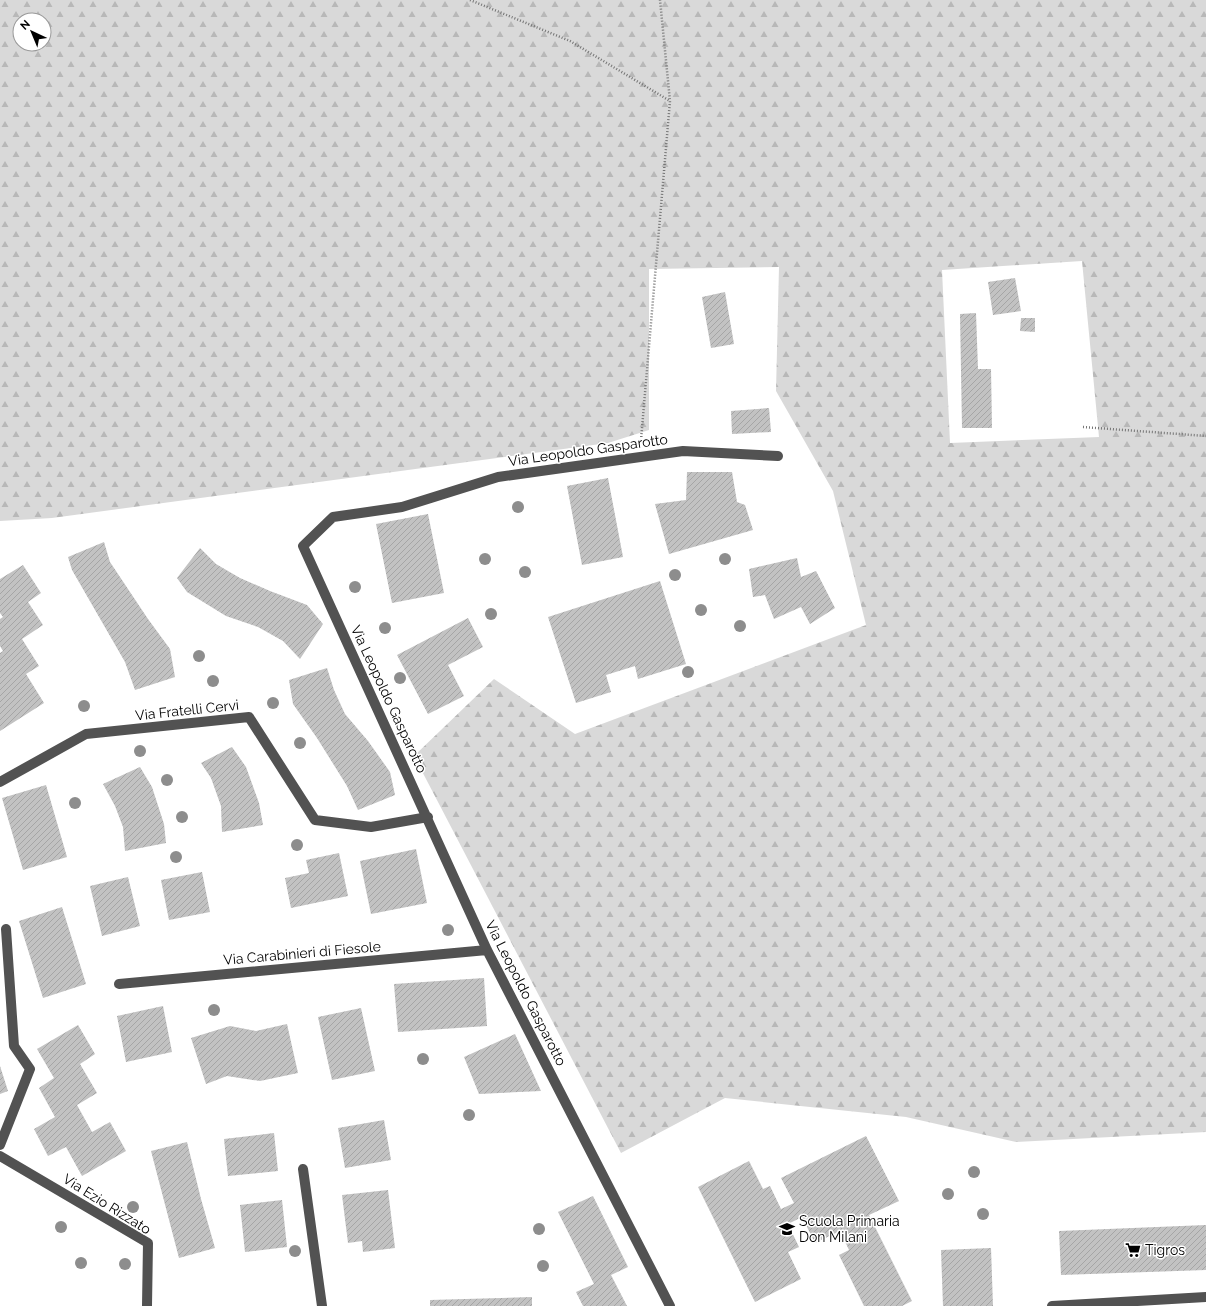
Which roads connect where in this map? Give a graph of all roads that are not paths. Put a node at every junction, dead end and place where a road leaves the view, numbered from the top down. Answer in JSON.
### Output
{"nodes":[{"id":1,"x":778,"y":456,"type":"dead end"},
{"id":2,"x":0,"y":782,"type":"edge"},
{"id":3,"x":428,"y":817,"type":"junction"},
{"id":4,"x":6,"y":929,"type":"dead end"},
{"id":5,"x":487,"y":950,"type":"junction"},
{"id":6,"x":119,"y":984,"type":"dead end"},
{"id":7,"x":0,"y":1145,"type":"edge"},
{"id":8,"x":0,"y":1156,"type":"edge"},
{"id":9,"x":303,"y":1169,"type":"dead end"},
{"id":10,"x":1206,"y":1297,"type":"edge"},
{"id":11,"x":147,"y":1306,"type":"edge"},
{"id":12,"x":322,"y":1306,"type":"edge"},
{"id":13,"x":670,"y":1306,"type":"edge"},
{"id":14,"x":1052,"y":1306,"type":"edge"}],
"edges":[{"from":1,"to":3,"type":"street","name":"Via Leopoldo Gasparotto"},
{"from":2,"to":3,"type":"street","name":"Via Fratelli Cervi"},
{"from":3,"to":5,"type":"street","name":"Via Leopoldo Gasparotto"},
{"from":4,"to":7,"type":"street"},
{"from":5,"to":6,"type":"street","name":"Via Carabinieri di Fiesole"},
{"from":5,"to":13,"type":"street","name":"Via Leopoldo Gasparotto"},
{"from":8,"to":11,"type":"street","name":"Via Ezio Rizzato"},
{"from":9,"to":12,"type":"street"},
{"from":10,"to":14,"type":"street"}]}
